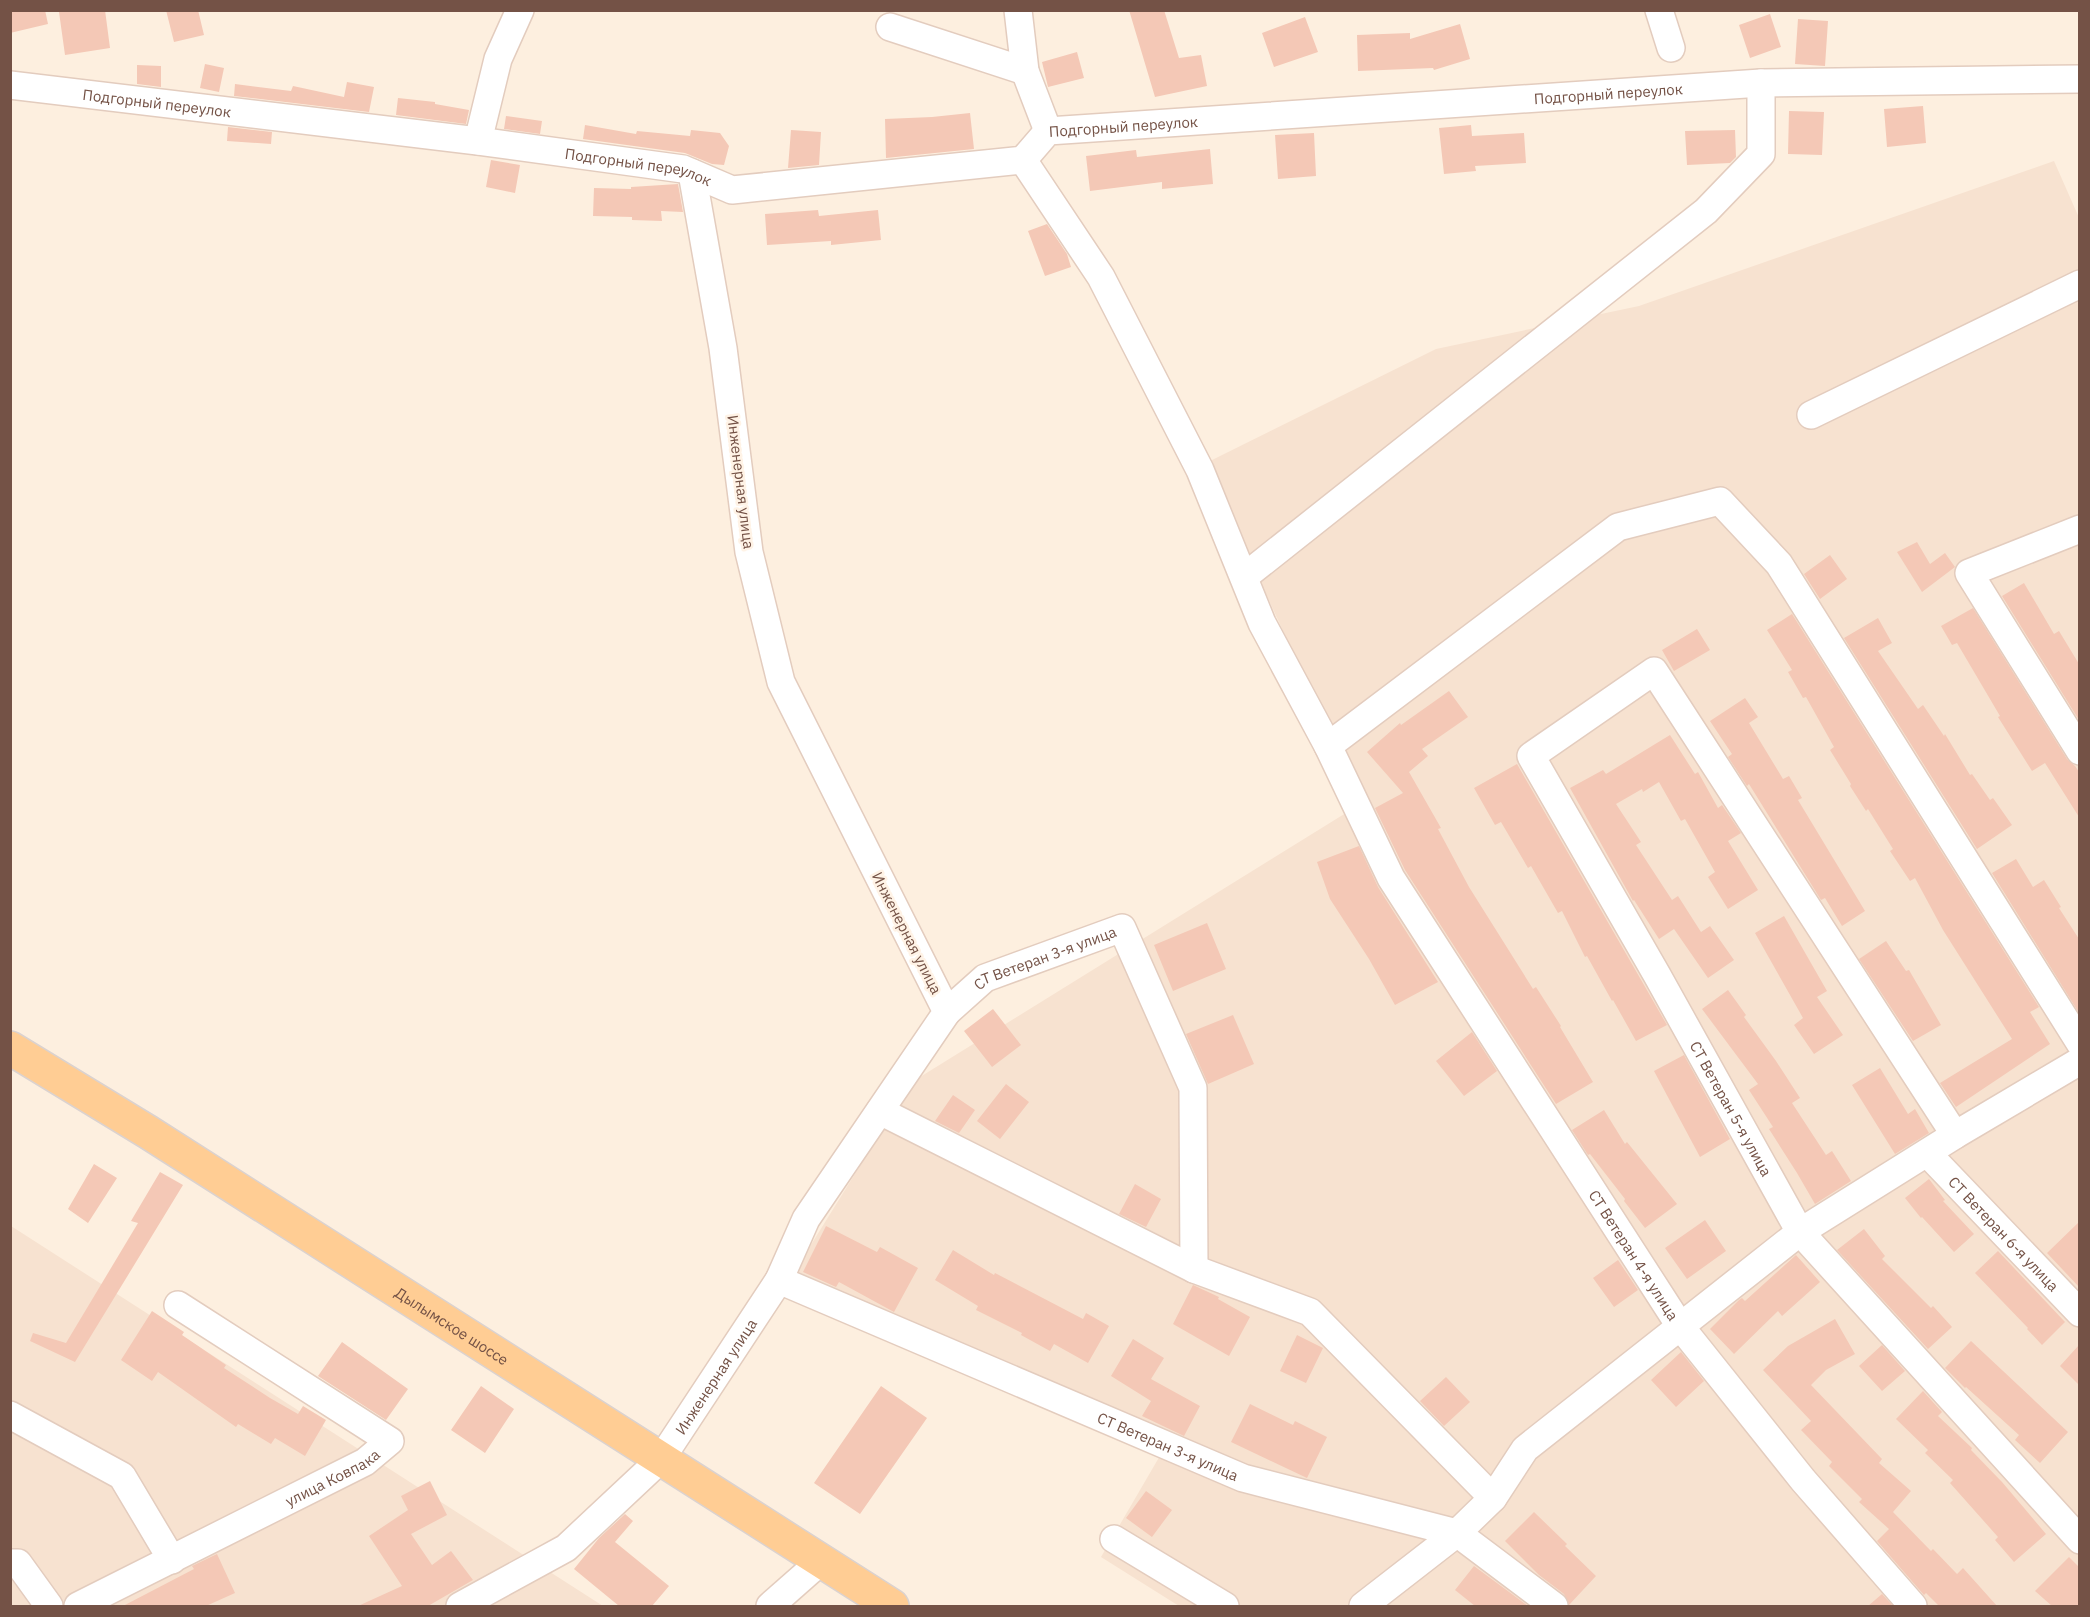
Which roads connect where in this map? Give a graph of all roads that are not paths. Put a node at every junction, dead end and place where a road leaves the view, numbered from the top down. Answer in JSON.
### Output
{"nodes":[{"id":1,"x":520,"y":10,"type":"edge"},
{"id":2,"x":1018,"y":10,"type":"edge"},
{"id":3,"x":1659,"y":10,"type":"edge"},
{"id":4,"x":890,"y":27,"type":"dead end"},
{"id":5,"x":1671,"y":48,"type":"dead end"},
{"id":6,"x":1025,"y":71,"type":"junction"},
{"id":7,"x":2079,"y":79,"type":"edge"},
{"id":8,"x":1761,"y":83,"type":"junction"},
{"id":9,"x":10,"y":85,"type":"edge"},
{"id":10,"x":1048,"y":131,"type":"junction"},
{"id":11,"x":478,"y":141,"type":"junction"},
{"id":12,"x":1023,"y":160,"type":"junction"},
{"id":13,"x":692,"y":173,"type":"junction"},
{"id":14,"x":2079,"y":284,"type":"edge"},
{"id":15,"x":1811,"y":415,"type":"dead end"},
{"id":16,"x":2079,"y":529,"type":"edge"},
{"id":17,"x":1244,"y":577,"type":"junction"},
{"id":18,"x":1328,"y":746,"type":"junction"},
{"id":19,"x":2079,"y":751,"type":"edge"},
{"id":20,"x":947,"y":1012,"type":"junction"},
{"id":21,"x":2079,"y":1043,"type":"edge"},
{"id":22,"x":10,"y":1048,"type":"edge"},
{"id":23,"x":2079,"y":1061,"type":"edge"},
{"id":24,"x":880,"y":1111,"type":"junction"},
{"id":25,"x":1955,"y":1135,"type":"junction"},
{"id":26,"x":1928,"y":1154,"type":"junction"},
{"id":27,"x":1800,"y":1232,"type":"junction"},
{"id":28,"x":1194,"y":1269,"type":"junction"},
{"id":29,"x":779,"y":1280,"type":"junction"},
{"id":30,"x":178,"y":1305,"type":"dead end"},
{"id":31,"x":2079,"y":1313,"type":"edge"},
{"id":32,"x":1680,"y":1326,"type":"junction"},
{"id":33,"x":10,"y":1415,"type":"edge"},
{"id":34,"x":661,"y":1458,"type":"junction"},
{"id":35,"x":1493,"y":1498,"type":"junction"},
{"id":36,"x":1457,"y":1533,"type":"junction"},
{"id":37,"x":1113,"y":1539,"type":"dead end"},
{"id":38,"x":2079,"y":1540,"type":"edge"},
{"id":39,"x":172,"y":1560,"type":"junction"},
{"id":40,"x":821,"y":1561,"type":"junction"},
{"id":41,"x":10,"y":1563,"type":"edge"},
{"id":42,"x":50,"y":1606,"type":"edge"},
{"id":43,"x":78,"y":1606,"type":"edge"},
{"id":44,"x":460,"y":1606,"type":"edge"},
{"id":45,"x":770,"y":1606,"type":"edge"},
{"id":46,"x":892,"y":1606,"type":"edge"},
{"id":47,"x":1225,"y":1606,"type":"edge"},
{"id":48,"x":1363,"y":1606,"type":"edge"},
{"id":49,"x":1554,"y":1606,"type":"edge"},
{"id":50,"x":1913,"y":1606,"type":"edge"}],
"edges":[{"from":1,"to":11,"type":"street"},
{"from":2,"to":6,"type":"street"},
{"from":3,"to":5,"type":"street"},
{"from":4,"to":6,"type":"street"},
{"from":6,"to":10,"type":"street"},
{"from":7,"to":8,"type":"street","name":"Подгорный переулок"},
{"from":8,"to":10,"type":"street","name":"Подгорный переулок"},
{"from":8,"to":17,"type":"street"},
{"from":9,"to":11,"type":"street","name":"Подгорный переулок"},
{"from":10,"to":12,"type":"street","name":"Подгорный переулок"},
{"from":11,"to":13,"type":"street","name":"Подгорный переулок"},
{"from":12,"to":13,"type":"street","name":"Подгорный переулок"},
{"from":12,"to":17,"type":"street","name":"СТ Ветеран 4-я улица"},
{"from":13,"to":20,"type":"street","name":"Инженерная улица"},
{"from":14,"to":15,"type":"street"},
{"from":16,"to":19,"type":"street"},
{"from":17,"to":18,"type":"street","name":"СТ Ветеран 4-я улица"},
{"from":18,"to":21,"type":"street"},
{"from":18,"to":32,"type":"street","name":"СТ Ветеран 4-я улица"},
{"from":20,"to":24,"type":"street","name":"Инженерная улица"},
{"from":20,"to":28,"type":"street","name":"СТ Ветеран 3-я улица"},
{"from":22,"to":34,"type":"main road","name":"Дылымское шоссе"},
{"from":23,"to":25,"type":"street"},
{"from":24,"to":28,"type":"street"},
{"from":24,"to":29,"type":"street","name":"Инженерная улица"},
{"from":25,"to":26,"type":"street"},
{"from":25,"to":27,"type":"street","name":"СТ Ветеран 5-я улица"},
{"from":26,"to":27,"type":"street"},
{"from":26,"to":31,"type":"street","name":"СТ Ветеран 6-я улица"},
{"from":27,"to":32,"type":"street"},
{"from":27,"to":38,"type":"street","name":"СТ Ветеран 5-я улица"},
{"from":28,"to":35,"type":"street"},
{"from":29,"to":34,"type":"street","name":"Инженерная улица"},
{"from":29,"to":36,"type":"street","name":"СТ Ветеран 3-я улица"},
{"from":30,"to":39,"type":"street","name":"улица Ковпака"},
{"from":32,"to":35,"type":"street"},
{"from":32,"to":50,"type":"street","name":"СТ Ветеран 4-я улица"},
{"from":33,"to":39,"type":"street"},
{"from":34,"to":40,"type":"main road","name":"Дылымское шоссе"},
{"from":34,"to":44,"type":"street","name":"Инженерная улица"},
{"from":35,"to":36,"type":"street"},
{"from":36,"to":48,"type":"street"},
{"from":36,"to":49,"type":"street","name":"СТ Ветеран 3-я улица"},
{"from":37,"to":47,"type":"street"},
{"from":39,"to":43,"type":"street","name":"улица Ковпака"},
{"from":40,"to":45,"type":"street"},
{"from":40,"to":46,"type":"main road","name":"Дылымское шоссе"},
{"from":41,"to":42,"type":"street"}]}
